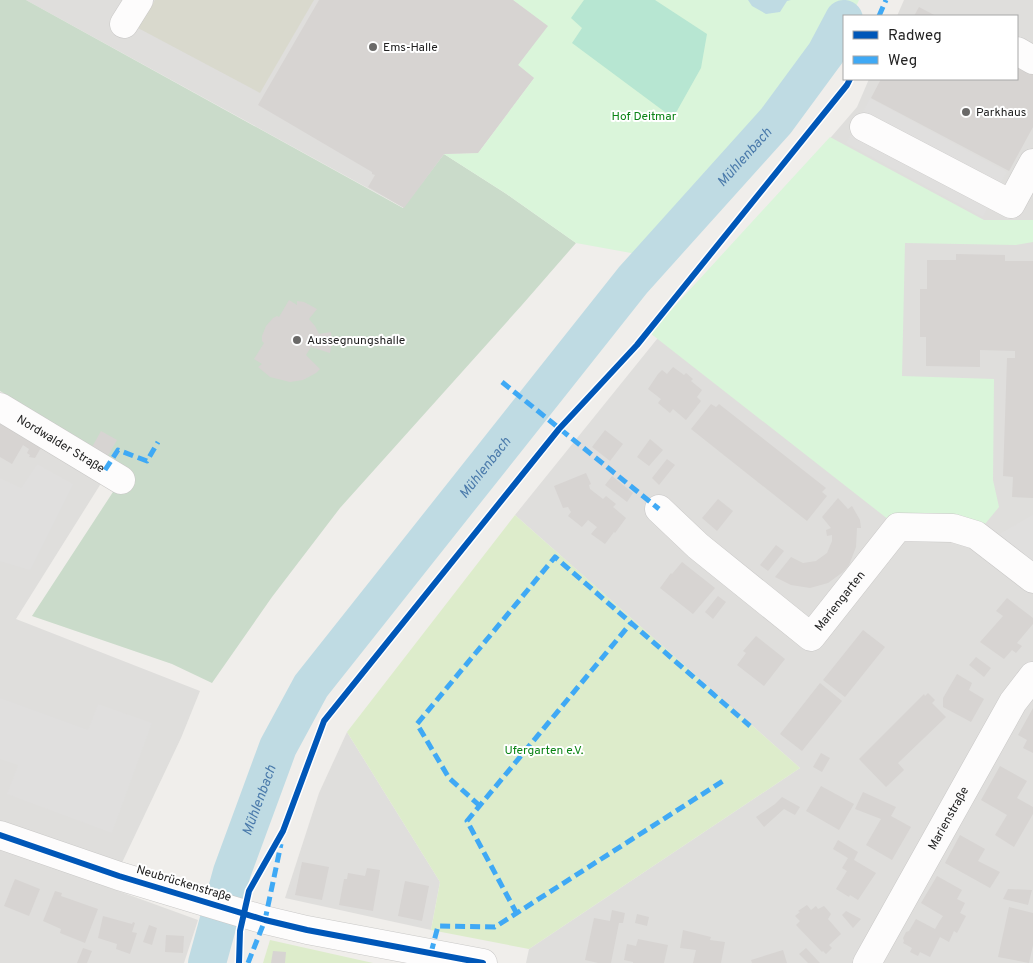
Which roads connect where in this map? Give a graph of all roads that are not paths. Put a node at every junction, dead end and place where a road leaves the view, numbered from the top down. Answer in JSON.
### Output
{"nodes":[{"id":1,"x":139,"y":0,"type":"edge"},
{"id":2,"x":124,"y":24,"type":"dead end"},
{"id":3,"x":1018,"y":52,"type":"edge"},
{"id":4,"x":1033,"y":60,"type":"edge"},
{"id":5,"x":864,"y":127,"type":"dead end"},
{"id":6,"x":1033,"y":164,"type":"edge"},
{"id":7,"x":0,"y":407,"type":"edge"},
{"id":8,"x":121,"y":480,"type":"dead end"},
{"id":9,"x":659,"y":509,"type":"dead end"},
{"id":10,"x":1033,"y":580,"type":"edge"},
{"id":11,"x":1033,"y":676,"type":"edge"},
{"id":12,"x":0,"y":835,"type":"edge"},
{"id":13,"x":483,"y":963,"type":"edge"},
{"id":14,"x":867,"y":963,"type":"edge"}],
"edges":[{"from":1,"to":2,"type":"street"},
{"from":3,"to":4,"type":"street"},
{"from":5,"to":6,"type":"street"},
{"from":7,"to":8,"type":"street","name":"Nordwalder Straße"},
{"from":9,"to":10,"type":"street","name":"Mariengarten"},
{"from":11,"to":14,"type":"street","name":"Marienstraße"},
{"from":12,"to":13,"type":"street","name":"Neubrückenstraße"}]}
